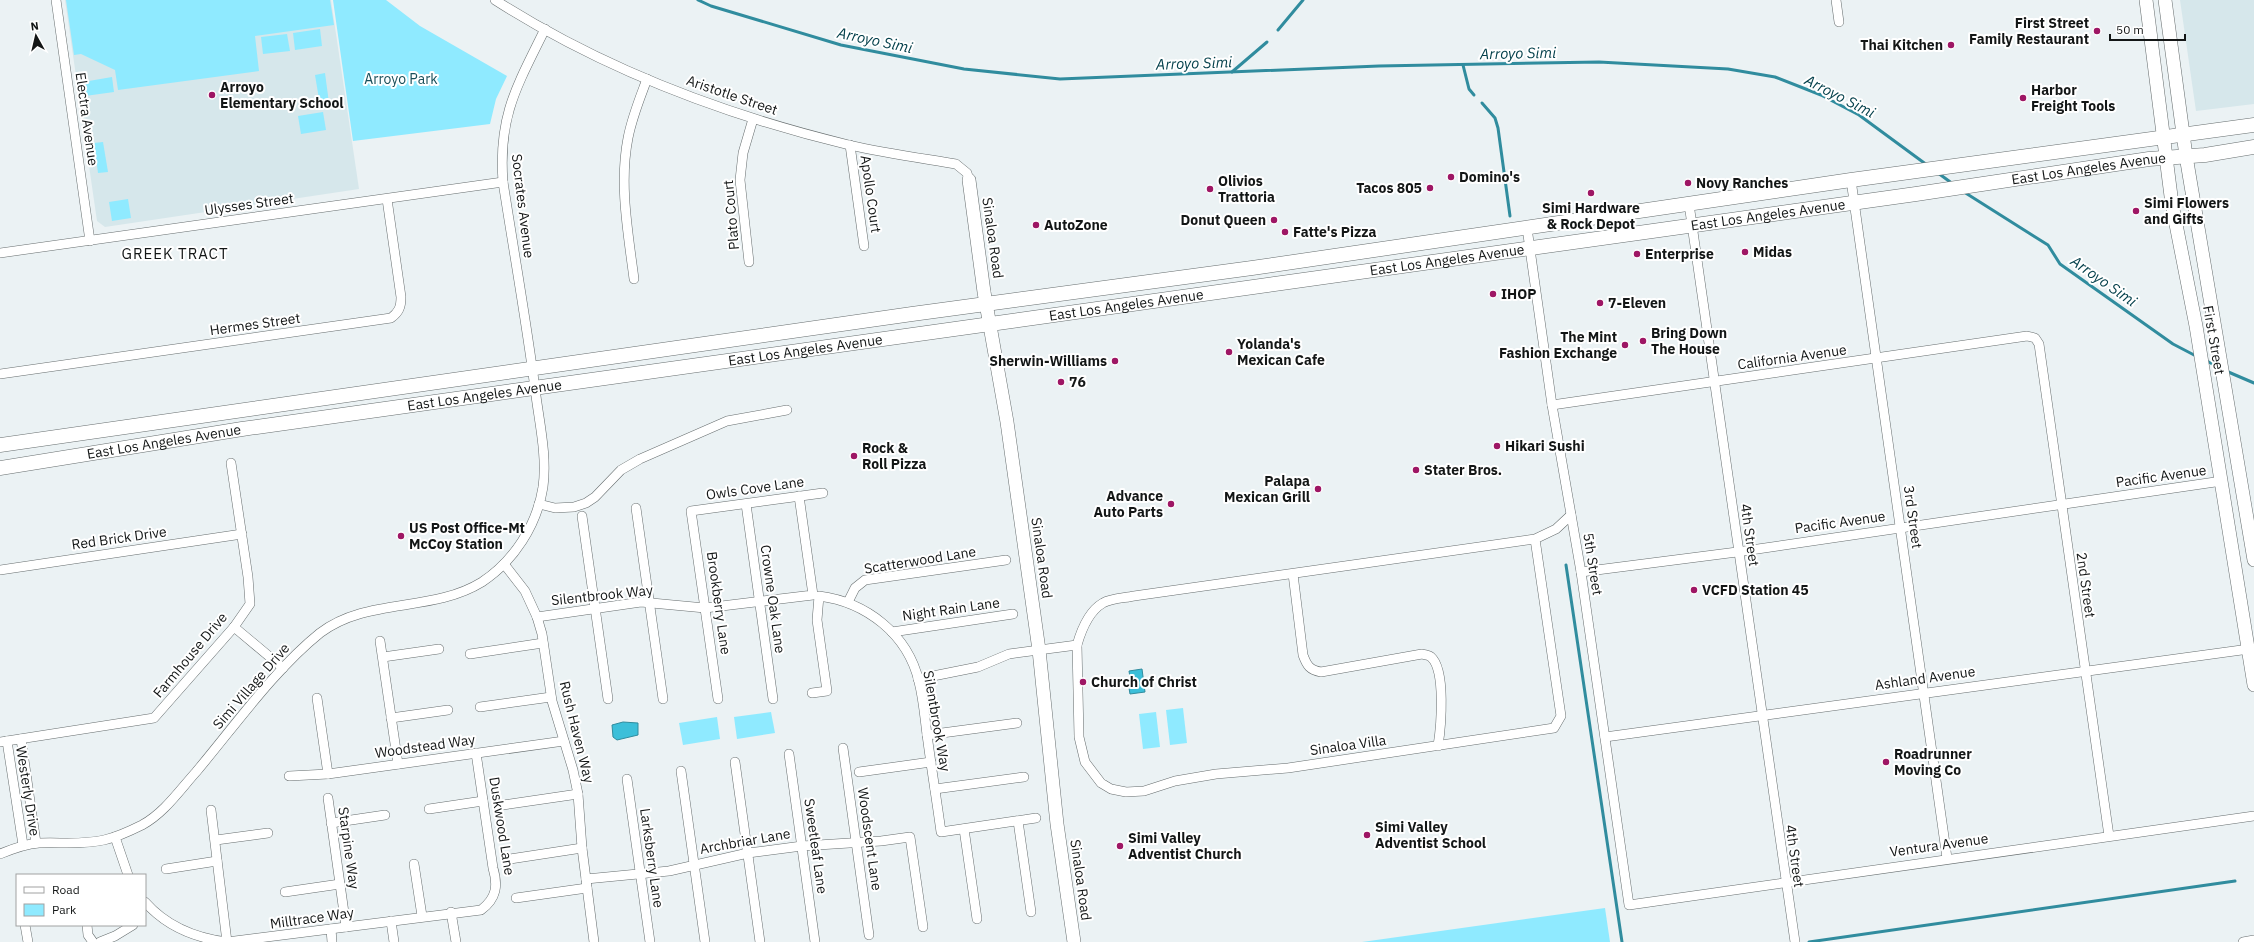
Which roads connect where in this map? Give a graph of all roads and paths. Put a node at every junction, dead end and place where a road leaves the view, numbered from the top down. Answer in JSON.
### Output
{"nodes":[{"id":1,"x":56,"y":0,"type":"edge"},
{"id":2,"x":495,"y":0,"type":"edge"},
{"id":3,"x":1836,"y":0,"type":"edge"},
{"id":4,"x":2146,"y":0,"type":"edge"},
{"id":5,"x":2165,"y":0,"type":"edge"},
{"id":6,"x":1839,"y":22,"type":"dead end"},
{"id":7,"x":545,"y":29,"type":"junction"},
{"id":8,"x":647,"y":79,"type":"junction"},
{"id":9,"x":753,"y":119,"type":"junction"},
{"id":10,"x":2254,"y":125,"type":"edge"},
{"id":11,"x":2183,"y":135,"type":"junction"},
{"id":12,"x":2164,"y":138,"type":"junction"},
{"id":13,"x":850,"y":145,"type":"junction"},
{"id":14,"x":2254,"y":147,"type":"edge"},
{"id":15,"x":2186,"y":156,"type":"junction"},
{"id":16,"x":2166,"y":158,"type":"junction"},
{"id":17,"x":969,"y":180,"type":"joint"},
{"id":18,"x":1850,"y":180,"type":"junction"},
{"id":19,"x":503,"y":182,"type":"junction"},
{"id":20,"x":387,"y":199,"type":"junction"},
{"id":21,"x":1854,"y":202,"type":"junction"},
{"id":22,"x":1689,"y":204,"type":"junction"},
{"id":23,"x":1692,"y":225,"type":"junction"},
{"id":24,"x":1527,"y":228,"type":"junction"},
{"id":25,"x":90,"y":241,"type":"junction"},
{"id":26,"x":864,"y":246,"type":"dead end"},
{"id":27,"x":1530,"y":248,"type":"junction"},
{"id":28,"x":0,"y":254,"type":"edge"},
{"id":29,"x":749,"y":262,"type":"dead end"},
{"id":30,"x":634,"y":279,"type":"dead end"},
{"id":31,"x":987,"y":303,"type":"junction"},
{"id":32,"x":990,"y":323,"type":"junction"},
{"id":33,"x":2035,"y":338,"type":"joint"},
{"id":34,"x":1876,"y":359,"type":"junction"},
{"id":35,"x":533,"y":369,"type":"junction"},
{"id":36,"x":0,"y":374,"type":"edge"},
{"id":37,"x":1714,"y":382,"type":"junction"},
{"id":38,"x":535,"y":388,"type":"junction"},
{"id":39,"x":1552,"y":404,"type":"junction"},
{"id":40,"x":787,"y":410,"type":"dead end"},
{"id":41,"x":0,"y":444,"type":"edge"},
{"id":42,"x":231,"y":463,"type":"dead end"},
{"id":43,"x":0,"y":468,"type":"edge"},
{"id":44,"x":2222,"y":481,"type":"junction"},
{"id":45,"x":824,"y":493,"type":"dead end"},
{"id":46,"x":799,"y":496,"type":"junction"},
{"id":47,"x":539,"y":504,"type":"junction"},
{"id":48,"x":746,"y":504,"type":"junction"},
{"id":49,"x":2060,"y":504,"type":"junction"},
{"id":50,"x":636,"y":508,"type":"dead end"},
{"id":51,"x":691,"y":511,"type":"joint"},
{"id":52,"x":1571,"y":515,"type":"junction"},
{"id":53,"x":582,"y":516,"type":"dead end"},
{"id":54,"x":1900,"y":528,"type":"junction"},
{"id":55,"x":242,"y":534,"type":"junction"},
{"id":56,"x":1535,"y":539,"type":"junction"},
{"id":57,"x":1737,"y":552,"type":"junction"},
{"id":58,"x":1006,"y":560,"type":"dead end"},
{"id":59,"x":2254,"y":560,"type":"edge"},
{"id":60,"x":504,"y":564,"type":"junction"},
{"id":61,"x":0,"y":570,"type":"edge"},
{"id":62,"x":1581,"y":572,"type":"junction"},
{"id":63,"x":1293,"y":574,"type":"junction"},
{"id":64,"x":816,"y":595,"type":"junction"},
{"id":65,"x":759,"y":601,"type":"junction"},
{"id":66,"x":649,"y":602,"type":"junction"},
{"id":67,"x":848,"y":602,"type":"junction"},
{"id":68,"x":595,"y":608,"type":"junction"},
{"id":69,"x":705,"y":608,"type":"junction"},
{"id":70,"x":1013,"y":614,"type":"dead end"},
{"id":71,"x":537,"y":616,"type":"junction"},
{"id":72,"x":234,"y":627,"type":"junction"},
{"id":73,"x":892,"y":632,"type":"junction"},
{"id":74,"x":380,"y":641,"type":"dead end"},
{"id":75,"x":543,"y":643,"type":"junction"},
{"id":76,"x":1077,"y":645,"type":"junction"},
{"id":77,"x":2249,"y":649,"type":"junction"},
{"id":78,"x":439,"y":650,"type":"dead end"},
{"id":79,"x":1042,"y":650,"type":"junction"},
{"id":80,"x":470,"y":654,"type":"dead end"},
{"id":81,"x":383,"y":657,"type":"junction"},
{"id":82,"x":283,"y":668,"type":"junction"},
{"id":83,"x":2084,"y":671,"type":"junction"},
{"id":84,"x":918,"y":678,"type":"junction"},
{"id":85,"x":2254,"y":685,"type":"edge"},
{"id":86,"x":812,"y":693,"type":"dead end"},
{"id":87,"x":1923,"y":693,"type":"junction"},
{"id":88,"x":551,"y":697,"type":"junction"},
{"id":89,"x":317,"y":698,"type":"dead end"},
{"id":90,"x":608,"y":699,"type":"dead end"},
{"id":91,"x":663,"y":699,"type":"dead end"},
{"id":92,"x":718,"y":699,"type":"dead end"},
{"id":93,"x":773,"y":699,"type":"dead end"},
{"id":94,"x":480,"y":706,"type":"dead end"},
{"id":95,"x":448,"y":710,"type":"dead end"},
{"id":96,"x":1762,"y":714,"type":"junction"},
{"id":97,"x":391,"y":718,"type":"junction"},
{"id":98,"x":1017,"y":723,"type":"dead end"},
{"id":99,"x":927,"y":735,"type":"junction"},
{"id":100,"x":1605,"y":737,"type":"junction"},
{"id":101,"x":22,"y":739,"type":"junction"},
{"id":102,"x":564,"y":741,"type":"junction"},
{"id":103,"x":3,"y":742,"type":"edge"},
{"id":104,"x":1438,"y":746,"type":"junction"},
{"id":105,"x":843,"y":748,"type":"dead end"},
{"id":106,"x":476,"y":753,"type":"junction"},
{"id":107,"x":789,"y":754,"type":"dead end"},
{"id":108,"x":735,"y":762,"type":"dead end"},
{"id":109,"x":931,"y":762,"type":"junction"},
{"id":110,"x":398,"y":764,"type":"junction"},
{"id":111,"x":681,"y":771,"type":"dead end"},
{"id":112,"x":859,"y":772,"type":"dead end"},
{"id":113,"x":328,"y":774,"type":"junction"},
{"id":114,"x":289,"y":776,"type":"dead end"},
{"id":115,"x":1024,"y":777,"type":"dead end"},
{"id":116,"x":627,"y":779,"type":"dead end"},
{"id":117,"x":935,"y":789,"type":"junction"},
{"id":118,"x":578,"y":794,"type":"junction"},
{"id":119,"x":328,"y":798,"type":"dead end"},
{"id":120,"x":483,"y":801,"type":"junction"},
{"id":121,"x":503,"y":805,"type":"dead end"},
{"id":122,"x":429,"y":809,"type":"dead end"},
{"id":123,"x":211,"y":810,"type":"dead end"},
{"id":124,"x":386,"y":815,"type":"dead end"},
{"id":125,"x":2254,"y":816,"type":"edge"},
{"id":126,"x":1036,"y":818,"type":"dead end"},
{"id":127,"x":1018,"y":821,"type":"junction"},
{"id":128,"x":331,"y":823,"type":"junction"},
{"id":129,"x":964,"y":829,"type":"junction"},
{"id":130,"x":268,"y":833,"type":"dead end"},
{"id":131,"x":2109,"y":836,"type":"junction"},
{"id":132,"x":115,"y":837,"type":"junction"},
{"id":133,"x":216,"y":840,"type":"junction"},
{"id":134,"x":856,"y":842,"type":"junction"},
{"id":135,"x":36,"y":843,"type":"junction"},
{"id":136,"x":22,"y":846,"type":"junction"},
{"id":137,"x":802,"y":846,"type":"junction"},
{"id":138,"x":582,"y":848,"type":"junction"},
{"id":139,"x":748,"y":853,"type":"junction"},
{"id":140,"x":0,"y":854,"type":"edge"},
{"id":141,"x":1947,"y":858,"type":"junction"},
{"id":142,"x":510,"y":859,"type":"dead end"},
{"id":143,"x":217,"y":861,"type":"junction"},
{"id":144,"x":414,"y":864,"type":"dead end"},
{"id":145,"x":694,"y":865,"type":"junction"},
{"id":146,"x":166,"y":869,"type":"dead end"},
{"id":147,"x":128,"y":874,"type":"edge"},
{"id":148,"x":640,"y":875,"type":"junction"},
{"id":149,"x":1784,"y":881,"type":"junction"},
{"id":150,"x":587,"y":883,"type":"junction"},
{"id":151,"x":340,"y":884,"type":"junction"},
{"id":152,"x":285,"y":892,"type":"dead end"},
{"id":153,"x":516,"y":898,"type":"dead end"},
{"id":154,"x":490,"y":902,"type":"joint"},
{"id":155,"x":1629,"y":905,"type":"joint"},
{"id":156,"x":148,"y":912,"type":"edge"},
{"id":157,"x":451,"y":912,"type":"junction"},
{"id":158,"x":1031,"y":912,"type":"dead end"},
{"id":159,"x":422,"y":916,"type":"junction"},
{"id":160,"x":977,"y":919,"type":"dead end"},
{"id":161,"x":391,"y":921,"type":"junction"},
{"id":162,"x":25,"y":926,"type":"edge"},
{"id":163,"x":87,"y":926,"type":"edge"},
{"id":164,"x":131,"y":926,"type":"edge"},
{"id":165,"x":346,"y":927,"type":"junction"},
{"id":166,"x":923,"y":927,"type":"dead end"},
{"id":167,"x":331,"y":929,"type":"junction"},
{"id":168,"x":869,"y":934,"type":"dead end"},
{"id":169,"x":270,"y":940,"type":"edge"},
{"id":170,"x":2254,"y":940,"type":"edge"},
{"id":171,"x":210,"y":941,"type":"edge"},
{"id":172,"x":28,"y":942,"type":"edge"},
{"id":173,"x":93,"y":942,"type":"edge"},
{"id":174,"x":100,"y":942,"type":"edge"},
{"id":175,"x":228,"y":942,"type":"edge"},
{"id":176,"x":332,"y":942,"type":"edge"},
{"id":177,"x":394,"y":942,"type":"edge"},
{"id":178,"x":456,"y":942,"type":"edge"},
{"id":179,"x":594,"y":942,"type":"edge"},
{"id":180,"x":650,"y":942,"type":"edge"},
{"id":181,"x":705,"y":942,"type":"edge"},
{"id":182,"x":760,"y":942,"type":"edge"},
{"id":183,"x":815,"y":942,"type":"edge"},
{"id":184,"x":1074,"y":942,"type":"edge"},
{"id":185,"x":1795,"y":942,"type":"edge"},
{"id":186,"x":2243,"y":942,"type":"edge"}],
"edges":[{"from":1,"to":25,"type":"street","name":"Electra Avenue"},
{"from":2,"to":7,"type":"street","name":"Aristotle Street"},
{"from":3,"to":6,"type":"street"},
{"from":4,"to":12,"type":"main road","name":"First Street"},
{"from":5,"to":11,"type":"main road","name":"First Street"},
{"from":7,"to":8,"type":"street","name":"Aristotle Street"},
{"from":7,"to":19,"type":"street","name":"Socrates Avenue"},
{"from":8,"to":9,"type":"street","name":"Aristotle Street"},
{"from":8,"to":30,"type":"street"},
{"from":9,"to":13,"type":"street","name":"Aristotle Street"},
{"from":9,"to":29,"type":"street","name":"Plato Court"},
{"from":10,"to":11,"type":"main road","name":"East Los Angeles Avenue"},
{"from":11,"to":12,"type":"main road","name":"East Los Angeles Avenue"},
{"from":11,"to":15,"type":"main road","name":"First Street"},
{"from":12,"to":16,"type":"main road","name":"First Street"},
{"from":12,"to":18,"type":"main road","name":"East Los Angeles Avenue"},
{"from":13,"to":17,"type":"street","name":"Aristotle Street"},
{"from":13,"to":26,"type":"street","name":"Apollo Court"},
{"from":14,"to":15,"type":"main road","name":"East Los Angeles Avenue"},
{"from":15,"to":16,"type":"main road","name":"East Los Angeles Avenue"},
{"from":15,"to":59,"type":"main road","name":"First Street"},
{"from":16,"to":21,"type":"main road","name":"East Los Angeles Avenue"},
{"from":16,"to":44,"type":"main road","name":"First Street"},
{"from":17,"to":31,"type":"main road","name":"Sinaloa Road"},
{"from":18,"to":21,"type":"street","name":"3rd Street"},
{"from":18,"to":22,"type":"main road","name":"East Los Angeles Avenue"},
{"from":19,"to":20,"type":"street","name":"Ulysses Street"},
{"from":19,"to":35,"type":"street","name":"Socrates Avenue"},
{"from":20,"to":25,"type":"street","name":"Ulysses Street"},
{"from":20,"to":36,"type":"street","name":"Hermes Street"},
{"from":21,"to":23,"type":"main road","name":"East Los Angeles Avenue"},
{"from":21,"to":34,"type":"street","name":"3rd Street"},
{"from":22,"to":23,"type":"street","name":"4th Street"},
{"from":22,"to":24,"type":"main road","name":"East Los Angeles Avenue"},
{"from":23,"to":27,"type":"main road","name":"East Los Angeles Avenue"},
{"from":23,"to":37,"type":"street","name":"4th Street"},
{"from":24,"to":27,"type":"street","name":"5th Street"},
{"from":24,"to":31,"type":"main road","name":"East Los Angeles Avenue"},
{"from":25,"to":28,"type":"street","name":"Ulysses Street"},
{"from":27,"to":32,"type":"main road","name":"East Los Angeles Avenue"},
{"from":27,"to":39,"type":"street","name":"5th Street"},
{"from":31,"to":32,"type":"main road","name":"Sinaloa Road"},
{"from":31,"to":35,"type":"main road","name":"East Los Angeles Avenue"},
{"from":32,"to":38,"type":"main road","name":"East Los Angeles Avenue"},
{"from":32,"to":79,"type":"main road","name":"Sinaloa Road"},
{"from":33,"to":34,"type":"street","name":"California Avenue"},
{"from":33,"to":49,"type":"street","name":"2nd Street"},
{"from":34,"to":37,"type":"street","name":"California Avenue"},
{"from":34,"to":54,"type":"street","name":"3rd Street"},
{"from":35,"to":38,"type":"street","name":"Simi Village Drive"},
{"from":35,"to":41,"type":"main road","name":"East Los Angeles Avenue"},
{"from":37,"to":39,"type":"street","name":"California Avenue"},
{"from":37,"to":57,"type":"street","name":"4th Street"},
{"from":38,"to":43,"type":"main road","name":"East Los Angeles Avenue"},
{"from":38,"to":47,"type":"street","name":"Simi Village Drive"},
{"from":39,"to":52,"type":"street","name":"5th Street"},
{"from":40,"to":47,"type":"street"},
{"from":42,"to":55,"type":"street","name":"Farmhouse Drive"},
{"from":44,"to":49,"type":"street","name":"Pacific Avenue"},
{"from":44,"to":77,"type":"main road","name":"First Street"},
{"from":45,"to":46,"type":"street","name":"Owls Cove Lane"},
{"from":46,"to":48,"type":"street","name":"Owls Cove Lane"},
{"from":46,"to":64,"type":"street"},
{"from":47,"to":60,"type":"street","name":"Simi Village Drive"},
{"from":48,"to":51,"type":"street","name":"Owls Cove Lane"},
{"from":48,"to":65,"type":"street","name":"Crowne Oak Lane"},
{"from":49,"to":54,"type":"street","name":"Pacific Avenue"},
{"from":49,"to":83,"type":"street","name":"2nd Street"},
{"from":50,"to":66,"type":"street"},
{"from":51,"to":69,"type":"street","name":"Brookberry Lane"},
{"from":52,"to":56,"type":"street","name":"Sinaloa Villa"},
{"from":52,"to":62,"type":"street","name":"5th Street"},
{"from":53,"to":68,"type":"street"},
{"from":54,"to":57,"type":"street","name":"Pacific Avenue"},
{"from":54,"to":87,"type":"street","name":"3rd Street"},
{"from":55,"to":61,"type":"street","name":"Red Brick Drive"},
{"from":55,"to":72,"type":"street","name":"Farmhouse Drive"},
{"from":56,"to":63,"type":"street","name":"Sinaloa Villa"},
{"from":56,"to":104,"type":"street","name":"Sinaloa Villa"},
{"from":57,"to":62,"type":"street","name":"Pacific Avenue"},
{"from":57,"to":96,"type":"street","name":"4th Street"},
{"from":58,"to":67,"type":"street","name":"Scatterwood Lane"},
{"from":60,"to":71,"type":"street","name":"Rush Haven Way"},
{"from":60,"to":82,"type":"street","name":"Simi Village Drive"},
{"from":62,"to":100,"type":"street","name":"5th Street"},
{"from":63,"to":76,"type":"street","name":"Sinaloa Villa"},
{"from":63,"to":104,"type":"street"},
{"from":64,"to":65,"type":"street","name":"Silentbrook Way"},
{"from":64,"to":67,"type":"street","name":"Silentbrook Way"},
{"from":64,"to":86,"type":"street"},
{"from":65,"to":69,"type":"street","name":"Silentbrook Way"},
{"from":65,"to":93,"type":"street","name":"Crowne Oak Lane"},
{"from":66,"to":68,"type":"street","name":"Silentbrook Way"},
{"from":66,"to":69,"type":"street","name":"Silentbrook Way"},
{"from":66,"to":91,"type":"street"},
{"from":67,"to":73,"type":"street","name":"Silentbrook Way"},
{"from":68,"to":71,"type":"street","name":"Silentbrook Way"},
{"from":68,"to":90,"type":"street"},
{"from":69,"to":92,"type":"street","name":"Brookberry Lane"},
{"from":70,"to":73,"type":"street","name":"Night Rain Lane"},
{"from":71,"to":75,"type":"street","name":"Rush Haven Way"},
{"from":72,"to":82,"type":"street"},
{"from":72,"to":101,"type":"street","name":"Farmhouse Drive"},
{"from":73,"to":84,"type":"street","name":"Silentbrook Way"},
{"from":74,"to":81,"type":"street"},
{"from":75,"to":80,"type":"street"},
{"from":75,"to":88,"type":"street","name":"Rush Haven Way"},
{"from":76,"to":79,"type":"street"},
{"from":76,"to":104,"type":"street","name":"Sinaloa Villa"},
{"from":77,"to":83,"type":"street","name":"Ashland Avenue"},
{"from":77,"to":85,"type":"main road","name":"First Street"},
{"from":78,"to":81,"type":"street"},
{"from":79,"to":84,"type":"street"},
{"from":79,"to":184,"type":"main road","name":"Sinaloa Road"},
{"from":81,"to":97,"type":"street"},
{"from":82,"to":132,"type":"street","name":"Simi Village Drive"},
{"from":83,"to":87,"type":"street","name":"Ashland Avenue"},
{"from":83,"to":131,"type":"street","name":"2nd Street"},
{"from":84,"to":99,"type":"street","name":"Silentbrook Way"},
{"from":87,"to":96,"type":"street","name":"Ashland Avenue"},
{"from":87,"to":141,"type":"street","name":"3rd Street"},
{"from":88,"to":94,"type":"street"},
{"from":88,"to":102,"type":"street","name":"Rush Haven Way"},
{"from":89,"to":113,"type":"street"},
{"from":95,"to":97,"type":"street"},
{"from":96,"to":100,"type":"street","name":"Ashland Avenue"},
{"from":96,"to":149,"type":"street","name":"4th Street"},
{"from":97,"to":110,"type":"street"},
{"from":98,"to":99,"type":"street"},
{"from":99,"to":109,"type":"street","name":"Silentbrook Way"},
{"from":100,"to":155,"type":"street","name":"5th Street"},
{"from":101,"to":103,"type":"street","name":"Farmhouse Drive"},
{"from":101,"to":135,"type":"street","name":"Westerly Drive"},
{"from":102,"to":106,"type":"street","name":"Woodstead Way"},
{"from":102,"to":118,"type":"street","name":"Rush Haven Way"},
{"from":103,"to":136,"type":"street","name":"Westerly Drive"},
{"from":105,"to":134,"type":"street","name":"Woodscent Lane"},
{"from":106,"to":110,"type":"street","name":"Woodstead Way"},
{"from":106,"to":120,"type":"street","name":"Duskwood Lane"},
{"from":107,"to":137,"type":"street","name":"Sweetleaf Lane"},
{"from":108,"to":139,"type":"street"},
{"from":109,"to":112,"type":"street"},
{"from":109,"to":117,"type":"street","name":"Silentbrook Way"},
{"from":110,"to":113,"type":"street","name":"Woodstead Way"},
{"from":111,"to":145,"type":"street"},
{"from":113,"to":114,"type":"street","name":"Woodstead Way"},
{"from":115,"to":117,"type":"street"},
{"from":116,"to":148,"type":"street","name":"Larksberry Lane"},
{"from":117,"to":129,"type":"street","name":"Silentbrook Way"},
{"from":118,"to":121,"type":"street"},
{"from":118,"to":138,"type":"street","name":"Rush Haven Way"},
{"from":119,"to":128,"type":"street","name":"Starpine Way"},
{"from":120,"to":122,"type":"street"},
{"from":120,"to":154,"type":"street","name":"Duskwood Lane"},
{"from":123,"to":133,"type":"street"},
{"from":124,"to":128,"type":"street"},
{"from":125,"to":131,"type":"street","name":"Ventura Avenue"},
{"from":126,"to":127,"type":"street"},
{"from":127,"to":129,"type":"street"},
{"from":127,"to":158,"type":"street"},
{"from":128,"to":151,"type":"street","name":"Starpine Way"},
{"from":129,"to":160,"type":"street"},
{"from":130,"to":133,"type":"street"},
{"from":131,"to":141,"type":"street","name":"Ventura Avenue"},
{"from":132,"to":135,"type":"street","name":"Simi Village Drive"},
{"from":132,"to":147,"type":"street"},
{"from":133,"to":143,"type":"street"},
{"from":134,"to":137,"type":"street","name":"Archbriar Lane"},
{"from":134,"to":166,"type":"street","name":"Archbriar Lane"},
{"from":134,"to":168,"type":"street","name":"Woodscent Lane"},
{"from":135,"to":136,"type":"street","name":"Simi Village Drive"},
{"from":136,"to":140,"type":"street","name":"Simi Village Drive"},
{"from":137,"to":139,"type":"street","name":"Archbriar Lane"},
{"from":137,"to":183,"type":"street","name":"Sweetleaf Lane"},
{"from":138,"to":142,"type":"street"},
{"from":138,"to":150,"type":"street","name":"Rush Haven Way"},
{"from":139,"to":145,"type":"street","name":"Archbriar Lane"},
{"from":139,"to":182,"type":"street"},
{"from":141,"to":149,"type":"street","name":"Ventura Avenue"},
{"from":143,"to":146,"type":"street"},
{"from":143,"to":175,"type":"street"},
{"from":144,"to":159,"type":"street"},
{"from":145,"to":148,"type":"street","name":"Archbriar Lane"},
{"from":145,"to":181,"type":"street"},
{"from":148,"to":150,"type":"street","name":"Archbriar Lane"},
{"from":148,"to":180,"type":"street","name":"Larksberry Lane"},
{"from":149,"to":155,"type":"street","name":"Ventura Avenue"},
{"from":149,"to":185,"type":"street","name":"4th Street"},
{"from":150,"to":153,"type":"street","name":"Archbriar Lane"},
{"from":150,"to":179,"type":"street","name":"Rush Haven Way"},
{"from":151,"to":152,"type":"street"},
{"from":151,"to":165,"type":"street","name":"Starpine Way"},
{"from":154,"to":157,"type":"street","name":"Milltrace Way"},
{"from":156,"to":171,"type":"street","name":"Milltrace Way"},
{"from":157,"to":159,"type":"street","name":"Milltrace Way"},
{"from":157,"to":178,"type":"street"},
{"from":159,"to":161,"type":"street","name":"Milltrace Way"},
{"from":161,"to":165,"type":"street","name":"Milltrace Way"},
{"from":161,"to":177,"type":"street"},
{"from":162,"to":172,"type":"street"},
{"from":163,"to":173,"type":"street"},
{"from":164,"to":174,"type":"street"},
{"from":165,"to":167,"type":"street","name":"Milltrace Way"},
{"from":167,"to":169,"type":"street","name":"Milltrace Way"},
{"from":167,"to":176,"type":"street"},
{"from":169,"to":175,"type":"street","name":"Milltrace Way"},
{"from":170,"to":186,"type":"street"},
{"from":171,"to":175,"type":"street","name":"Milltrace Way"}]}
